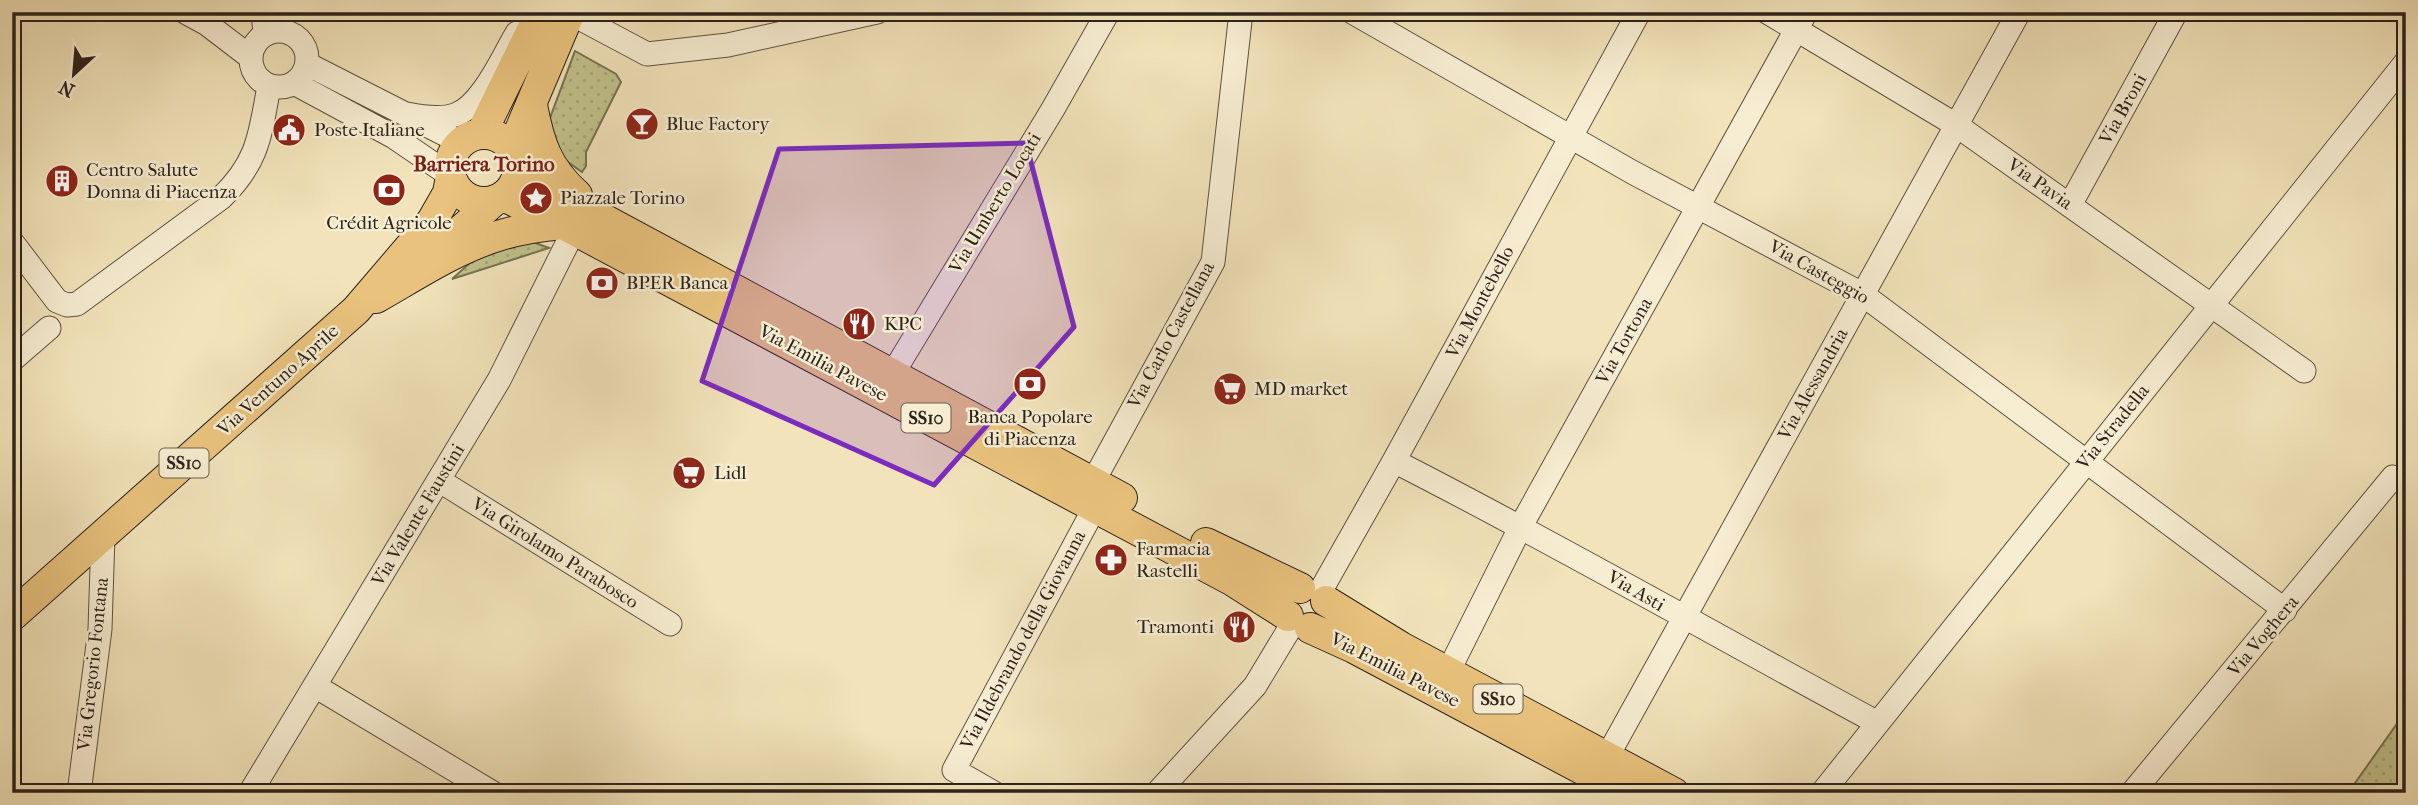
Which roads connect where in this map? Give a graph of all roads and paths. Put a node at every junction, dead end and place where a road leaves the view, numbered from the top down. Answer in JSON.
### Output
{"nodes":[{"id":1,"x":185,"y":12,"type":"edge"},
{"id":2,"x":291,"y":12,"type":"edge"},
{"id":3,"x":529,"y":12,"type":"edge"},
{"id":4,"x":541,"y":12,"type":"edge"},
{"id":5,"x":877,"y":12,"type":"edge"},
{"id":6,"x":1108,"y":12,"type":"edge"},
{"id":7,"x":1241,"y":12,"type":"edge"},
{"id":8,"x":1352,"y":12,"type":"edge"},
{"id":9,"x":1639,"y":12,"type":"edge"},
{"id":10,"x":1767,"y":12,"type":"edge"},
{"id":11,"x":2020,"y":12,"type":"edge"},
{"id":12,"x":2176,"y":12,"type":"edge"},
{"id":13,"x":570,"y":13,"type":"edge"},
{"id":14,"x":210,"y":18,"type":"edge"},
{"id":15,"x":1801,"y":21,"type":"edge"},
{"id":16,"x":259,"y":36,"type":"edge"},
{"id":17,"x":299,"y":38,"type":"junction"},
{"id":18,"x":2406,"y":62,"type":"edge"},
{"id":19,"x":301,"y":74,"type":"junction"},
{"id":20,"x":269,"y":86,"type":"junction"},
{"id":21,"x":532,"y":106,"type":"junction"},
{"id":22,"x":407,"y":114,"type":"junction"},
{"id":23,"x":1956,"y":125,"type":"junction"},
{"id":24,"x":1570,"y":136,"type":"junction"},
{"id":25,"x":472,"y":138,"type":"junction"},
{"id":26,"x":452,"y":176,"type":"junction"},
{"id":27,"x":507,"y":179,"type":"junction"},
{"id":28,"x":2070,"y":205,"type":"junction"},
{"id":29,"x":1699,"y":208,"type":"junction"},
{"id":30,"x":578,"y":223,"type":"junction"},
{"id":31,"x":12,"y":242,"type":"edge"},
{"id":32,"x":399,"y":285,"type":"junction"},
{"id":33,"x":1862,"y":294,"type":"junction"},
{"id":34,"x":2211,"y":304,"type":"junction"},
{"id":35,"x":356,"y":310,"type":"junction"},
{"id":36,"x":49,"y":328,"type":"dead end"},
{"id":37,"x":12,"y":360,"type":"edge"},
{"id":38,"x":2304,"y":371,"type":"dead end"},
{"id":39,"x":887,"y":383,"type":"junction"},
{"id":40,"x":1394,"y":461,"type":"junction"},
{"id":41,"x":2085,"y":462,"type":"junction"},
{"id":42,"x":2393,"y":477,"type":"dead end"},
{"id":43,"x":440,"y":481,"type":"junction"},
{"id":44,"x":1094,"y":494,"type":"junction"},
{"id":45,"x":1521,"y":526,"type":"junction"},
{"id":46,"x":103,"y":535,"type":"junction"},
{"id":47,"x":1315,"y":594,"type":"junction"},
{"id":48,"x":2286,"y":610,"type":"junction"},
{"id":49,"x":12,"y":616,"type":"edge"},
{"id":50,"x":1685,"y":618,"type":"junction"},
{"id":51,"x":1297,"y":622,"type":"junction"},
{"id":52,"x":670,"y":624,"type":"dead end"},
{"id":53,"x":1448,"y":672,"type":"junction"},
{"id":54,"x":315,"y":686,"type":"junction"},
{"id":55,"x":1876,"y":722,"type":"junction"},
{"id":56,"x":1607,"y":757,"type":"junction"},
{"id":57,"x":79,"y":793,"type":"edge"},
{"id":58,"x":250,"y":793,"type":"edge"},
{"id":59,"x":493,"y":793,"type":"edge"},
{"id":60,"x":993,"y":793,"type":"edge"},
{"id":61,"x":1157,"y":793,"type":"edge"},
{"id":62,"x":1628,"y":793,"type":"edge"},
{"id":63,"x":1674,"y":793,"type":"edge"},
{"id":64,"x":1822,"y":793,"type":"edge"},
{"id":65,"x":2132,"y":793,"type":"edge"}],
"edges":[{"from":1,"to":14,"type":"street"},
{"from":2,"to":17,"type":"street"},
{"from":3,"to":22,"type":"street"},
{"from":4,"to":25,"type":"main road"},
{"from":5,"to":13,"type":"street"},
{"from":6,"to":39,"type":"street","name":"Via Umberto Locati"},
{"from":7,"to":44,"type":"street","name":"Via Carlo Castellana"},
{"from":8,"to":24,"type":"street","name":"Via Casteggio"},
{"from":9,"to":24,"type":"street","name":"Via Montebello"},
{"from":10,"to":15,"type":"street","name":"Via Pavia"},
{"from":11,"to":23,"type":"street","name":"Via Alessandria"},
{"from":12,"to":28,"type":"street","name":"Via Broni"},
{"from":13,"to":21,"type":"main road"},
{"from":14,"to":16,"type":"street"},
{"from":15,"to":23,"type":"street","name":"Via Pavia"},
{"from":15,"to":29,"type":"street","name":"Via Tortona"},
{"from":16,"to":17,"type":"street"},
{"from":16,"to":20,"type":"street"},
{"from":17,"to":19,"type":"street"},
{"from":18,"to":34,"type":"street","name":"Via Stradella"},
{"from":19,"to":20,"type":"street"},
{"from":19,"to":22,"type":"street"},
{"from":19,"to":26,"type":"street"},
{"from":20,"to":31,"type":"street"},
{"from":21,"to":27,"type":"main road"},
{"from":21,"to":30,"type":"main road"},
{"from":22,"to":25,"type":"street"},
{"from":23,"to":28,"type":"street","name":"Via Pavia"},
{"from":23,"to":33,"type":"street","name":"Via Alessandria"},
{"from":24,"to":29,"type":"street","name":"Via Casteggio"},
{"from":24,"to":40,"type":"street","name":"Via Montebello"},
{"from":25,"to":26,"type":"main road","number":"SS10"},
{"from":25,"to":27,"type":"main road","number":"SS10"},
{"from":26,"to":27,"type":"main road","number":"SS10"},
{"from":26,"to":35,"type":"main road","name":"Via Ventuno Aprile","number":"SS10"},
{"from":27,"to":30,"type":"main road","name":"Via Emilia Pavese","number":"SS10"},
{"from":27,"to":32,"type":"main road","number":"SS10"},
{"from":28,"to":34,"type":"street","name":"Via Pavia"},
{"from":29,"to":33,"type":"street","name":"Via Casteggio"},
{"from":29,"to":45,"type":"street","name":"Via Tortona"},
{"from":30,"to":32,"type":"main road","number":"SS10"},
{"from":30,"to":39,"type":"main road","name":"Via Emilia Pavese","number":"SS10"},
{"from":30,"to":43,"type":"street","name":"Via Valente Faustini"},
{"from":32,"to":35,"type":"main road","number":"SS10"},
{"from":33,"to":41,"type":"street","name":"Via Casteggio"},
{"from":33,"to":50,"type":"street","name":"Via Alessandria"},
{"from":34,"to":38,"type":"street","name":"Via Pavia"},
{"from":34,"to":41,"type":"street","name":"Via Stradella"},
{"from":35,"to":46,"type":"main road","name":"Via Ventuno Aprile","number":"SS10"},
{"from":36,"to":37,"type":"street"},
{"from":39,"to":44,"type":"main road","name":"Via Emilia Pavese","number":"SS10"},
{"from":40,"to":45,"type":"street","name":"Via Asti"},
{"from":40,"to":47,"type":"street","name":"Via Montebello"},
{"from":41,"to":48,"type":"street","name":"Via Casteggio"},
{"from":41,"to":55,"type":"street","name":"Via Stradella"},
{"from":42,"to":48,"type":"street","name":"Via Voghera"},
{"from":43,"to":52,"type":"street","name":"Via Girolamo Parabosco"},
{"from":43,"to":54,"type":"street","name":"Via Valente Faustini"},
{"from":44,"to":47,"type":"main road","name":"Via Emilia Pavese","number":"SS10"},
{"from":44,"to":51,"type":"main road","name":"Via Emilia Pavese","number":"SS10"},
{"from":44,"to":60,"type":"street","name":"Via Ildebrando della Giovanna"},
{"from":45,"to":50,"type":"street","name":"Via Asti"},
{"from":45,"to":53,"type":"street","name":"Via Tortona"},
{"from":46,"to":49,"type":"main road","name":"Via Ventuno Aprile","number":"SS10"},
{"from":46,"to":57,"type":"street","name":"Via Gregorio Fontana"},
{"from":47,"to":51,"type":"main road","name":"Via Emilia Pavese"},
{"from":47,"to":53,"type":"main road","name":"Via Emilia Pavese","number":"SS10"},
{"from":48,"to":65,"type":"street","name":"Via Voghera"},
{"from":50,"to":55,"type":"street","name":"Via Asti"},
{"from":50,"to":56,"type":"street","name":"Via Alessandria"},
{"from":51,"to":61,"type":"street"},
{"from":51,"to":62,"type":"main road","name":"Via Emilia Pavese","number":"SS10"},
{"from":53,"to":56,"type":"main road","name":"Via Emilia Pavese","number":"SS10"},
{"from":54,"to":58,"type":"street","name":"Via Valente Faustini"},
{"from":54,"to":59,"type":"street"},
{"from":55,"to":64,"type":"street","name":"Via Stradella"},
{"from":56,"to":63,"type":"main road","name":"Via Emilia Pavese","number":"SS10"}]}
